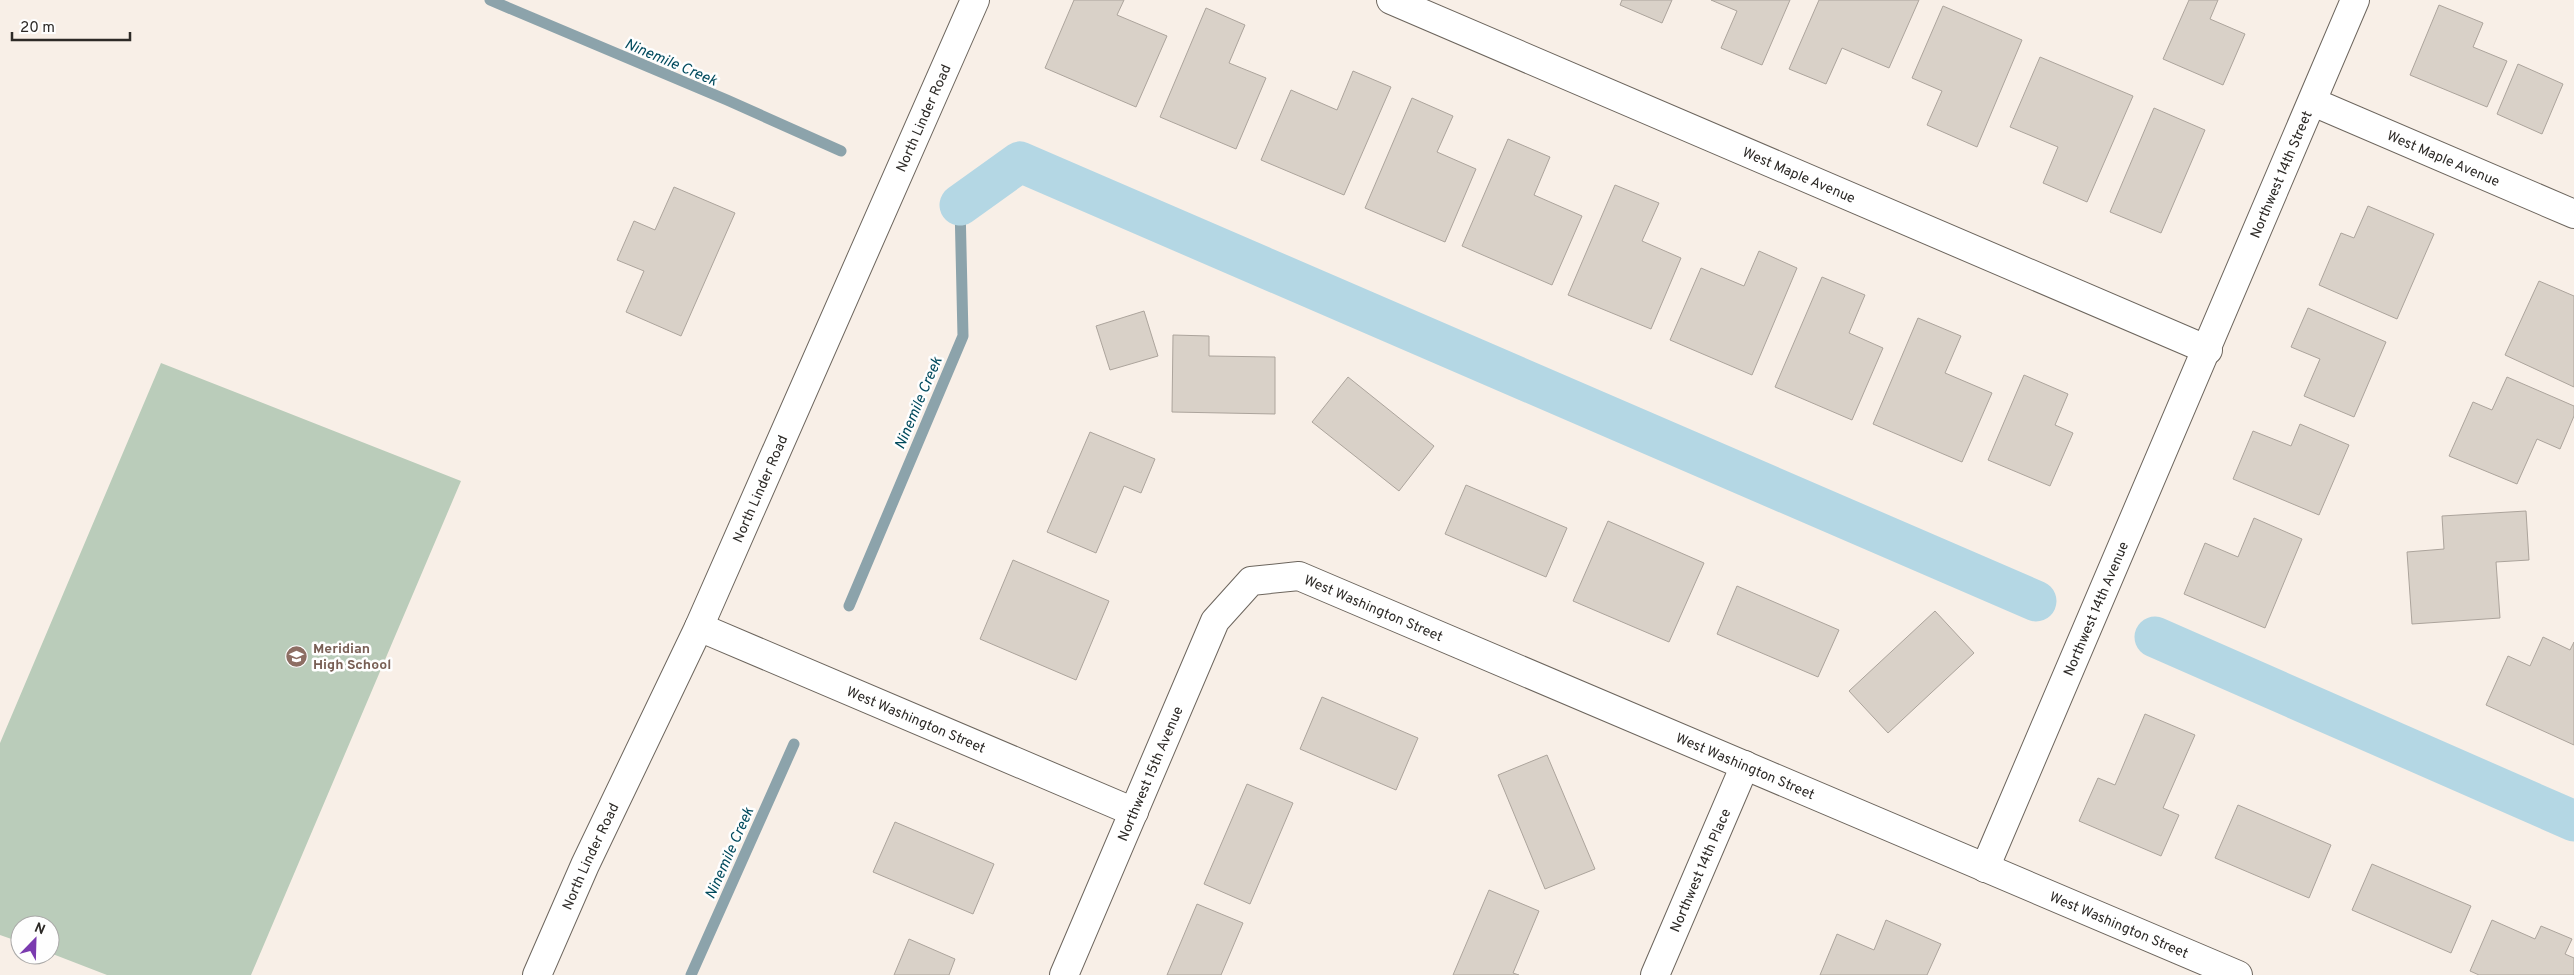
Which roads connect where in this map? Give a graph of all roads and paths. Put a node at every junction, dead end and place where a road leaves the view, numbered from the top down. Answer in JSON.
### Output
{"nodes":[{"id":1,"x":975,"y":0,"type":"edge"},
{"id":2,"x":1391,"y":0,"type":"edge"},
{"id":3,"x":2355,"y":0,"type":"edge"},
{"id":4,"x":2313,"y":102,"type":"junction"},
{"id":5,"x":2574,"y":214,"type":"edge"},
{"id":6,"x":2208,"y":350,"type":"junction"},
{"id":7,"x":1251,"y":581,"type":"joint"},
{"id":8,"x":699,"y":627,"type":"junction"},
{"id":9,"x":1745,"y":765,"type":"junction"},
{"id":10,"x":1134,"y":812,"type":"junction"},
{"id":11,"x":1985,"y":868,"type":"junction"},
{"id":12,"x":537,"y":975,"type":"edge"},
{"id":13,"x":1064,"y":975,"type":"edge"},
{"id":14,"x":1655,"y":975,"type":"edge"},
{"id":15,"x":2238,"y":975,"type":"edge"}],
"edges":[{"from":1,"to":8,"type":"street","name":"North Linder Road"},
{"from":2,"to":6,"type":"street","name":"West Maple Avenue"},
{"from":3,"to":4,"type":"street","name":"Northwest 14th Street"},
{"from":4,"to":5,"type":"street","name":"West Maple Avenue"},
{"from":4,"to":6,"type":"street","name":"Northwest 14th Street"},
{"from":6,"to":11,"type":"street","name":"Northwest 14th Avenue"},
{"from":7,"to":9,"type":"street","name":"West Washington Street"},
{"from":7,"to":10,"type":"street","name":"Northwest 15th Avenue"},
{"from":8,"to":10,"type":"street","name":"West Washington Street"},
{"from":8,"to":12,"type":"street","name":"North Linder Road"},
{"from":9,"to":11,"type":"street","name":"West Washington Street"},
{"from":9,"to":14,"type":"street","name":"Northwest 14th Place"},
{"from":10,"to":13,"type":"street","name":"Northwest 15th Avenue"},
{"from":11,"to":15,"type":"street","name":"West Washington Street"}]}
